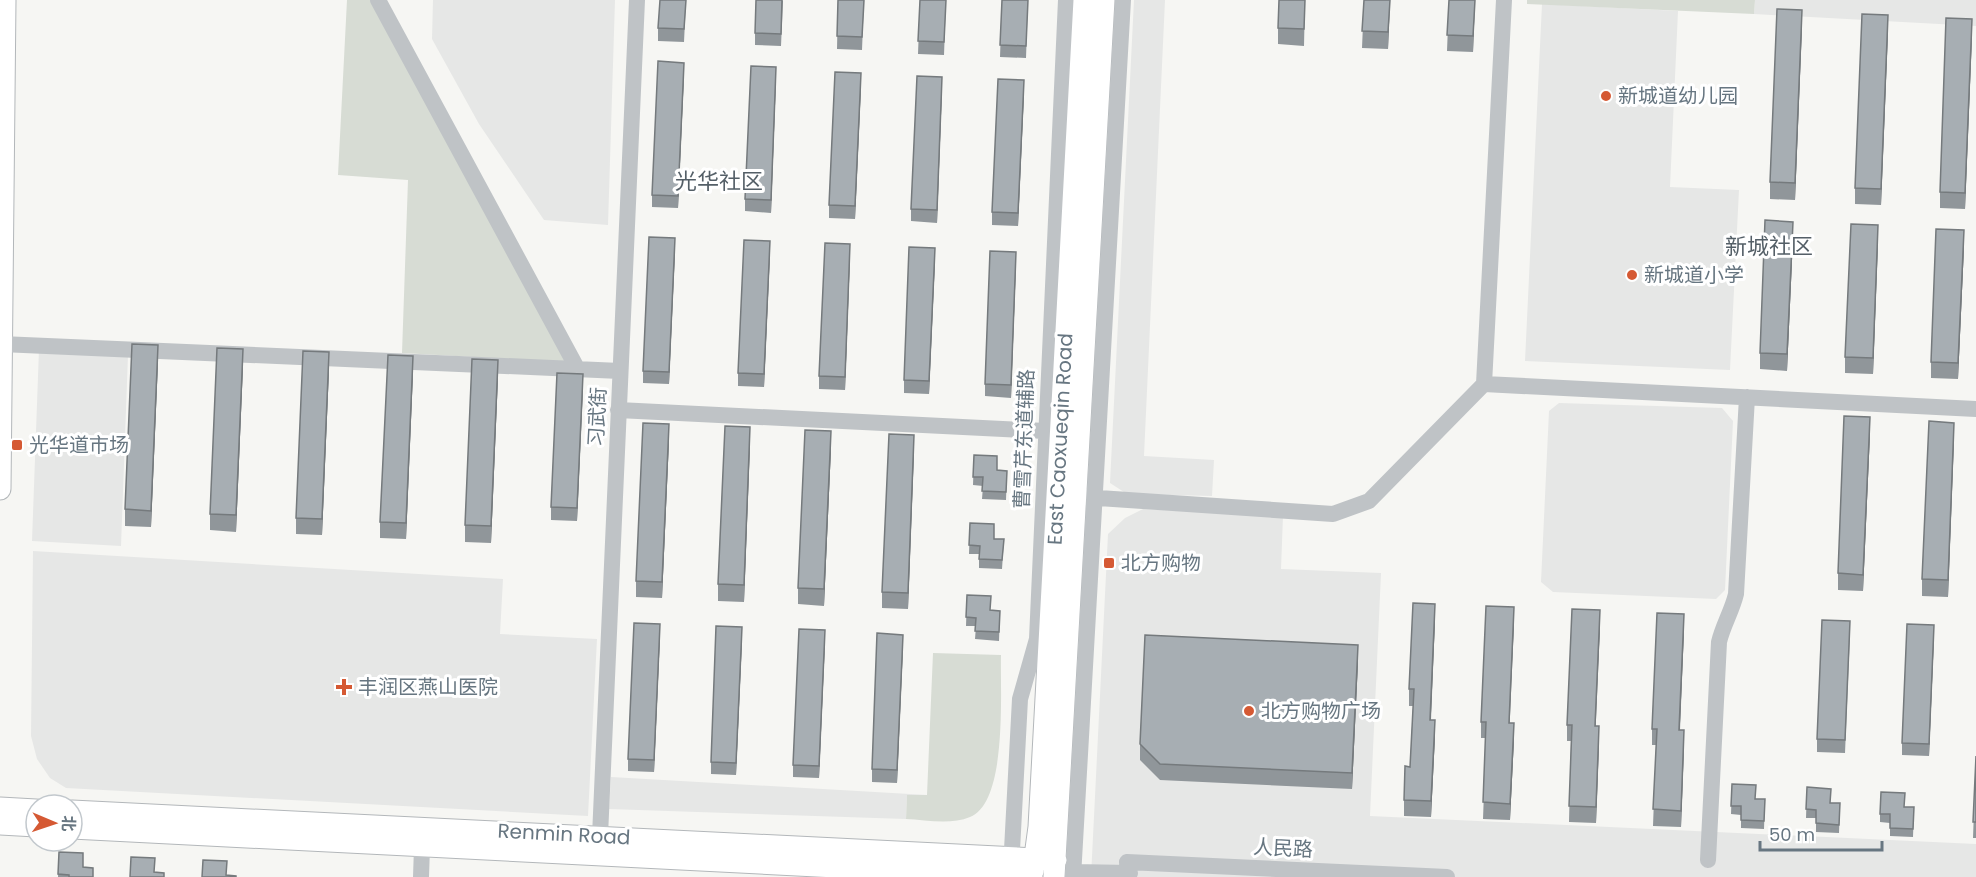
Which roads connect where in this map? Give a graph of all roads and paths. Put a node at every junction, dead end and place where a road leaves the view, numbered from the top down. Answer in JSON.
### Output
{"nodes":[{"id":1,"x":5,"y":0,"type":"edge"},
{"id":2,"x":378,"y":0,"type":"edge"},
{"id":3,"x":637,"y":0,"type":"edge"},
{"id":4,"x":1066,"y":0,"type":"edge"},
{"id":5,"x":1084,"y":0,"type":"edge"},
{"id":6,"x":1104,"y":0,"type":"edge"},
{"id":7,"x":1123,"y":0,"type":"edge"},
{"id":8,"x":1504,"y":0,"type":"edge"},
{"id":9,"x":1,"y":344,"type":"edge"},
{"id":10,"x":577,"y":368,"type":"junction"},
{"id":11,"x":620,"y":371,"type":"junction"},
{"id":12,"x":1484,"y":384,"type":"junction"},
{"id":13,"x":1747,"y":397,"type":"junction"},
{"id":14,"x":1976,"y":409,"type":"edge"},
{"id":15,"x":618,"y":410,"type":"junction"},
{"id":16,"x":1045,"y":431,"type":"junction"},
{"id":17,"x":0,"y":489,"type":"edge"},
{"id":18,"x":1086,"y":497,"type":"junction"},
{"id":19,"x":0,"y":808,"type":"edge"},
{"id":20,"x":24,"y":809,"type":"edge"},
{"id":21,"x":84,"y":812,"type":"edge"},
{"id":22,"x":0,"y":824,"type":"edge"},
{"id":23,"x":24,"y":825,"type":"edge"},
{"id":24,"x":84,"y":829,"type":"edge"},
{"id":25,"x":600,"y":836,"type":"junction"},
{"id":26,"x":422,"y":847,"type":"junction"},
{"id":27,"x":1708,"y":860,"type":"dead end"},
{"id":28,"x":1011,"y":870,"type":"edge"},
{"id":29,"x":1051,"y":871,"type":"edge"},
{"id":30,"x":1129,"y":875,"type":"edge"},
{"id":31,"x":421,"y":877,"type":"edge"},
{"id":32,"x":1447,"y":877,"type":"edge"}],
"edges":[{"from":1,"to":9,"type":"main road"},
{"from":2,"to":10,"type":"street"},
{"from":3,"to":11,"type":"street","name":"习武街"},
{"from":4,"to":16,"type":"street","name":"曹雪芹东道辅路"},
{"from":5,"to":29,"type":"main road","name":"East Caoxueqin Road"},
{"from":6,"to":18,"type":"main road","name":"East Caoxueqin Road"},
{"from":7,"to":18,"type":"street"},
{"from":8,"to":12,"type":"street"},
{"from":9,"to":10,"type":"street"},
{"from":9,"to":17,"type":"main road"},
{"from":10,"to":11,"type":"street"},
{"from":11,"to":15,"type":"street","name":"习武街"},
{"from":12,"to":13,"type":"street"},
{"from":12,"to":18,"type":"street"},
{"from":13,"to":14,"type":"street"},
{"from":13,"to":27,"type":"street"},
{"from":15,"to":16,"type":"street"},
{"from":15,"to":25,"type":"street","name":"习武街"},
{"from":16,"to":28,"type":"street","name":"曹雪芹东道辅路"},
{"from":18,"to":29,"type":"main road","name":"East Caoxueqin Road"},
{"from":19,"to":20,"type":"main road"},
{"from":21,"to":25,"type":"main road","name":"Renmin Road"},
{"from":22,"to":23,"type":"main road"},
{"from":24,"to":26,"type":"main road","name":"Renmin Road"},
{"from":25,"to":28,"type":"main road","name":"Renmin Road"},
{"from":26,"to":28,"type":"main road","name":"Renmin Road"},
{"from":26,"to":31,"type":"street"},
{"from":28,"to":29,"type":"main road","name":"Renmin Road"},
{"from":29,"to":30,"type":"street","name":"人民路"},
{"from":30,"to":32,"type":"street","name":"人民路"}]}
